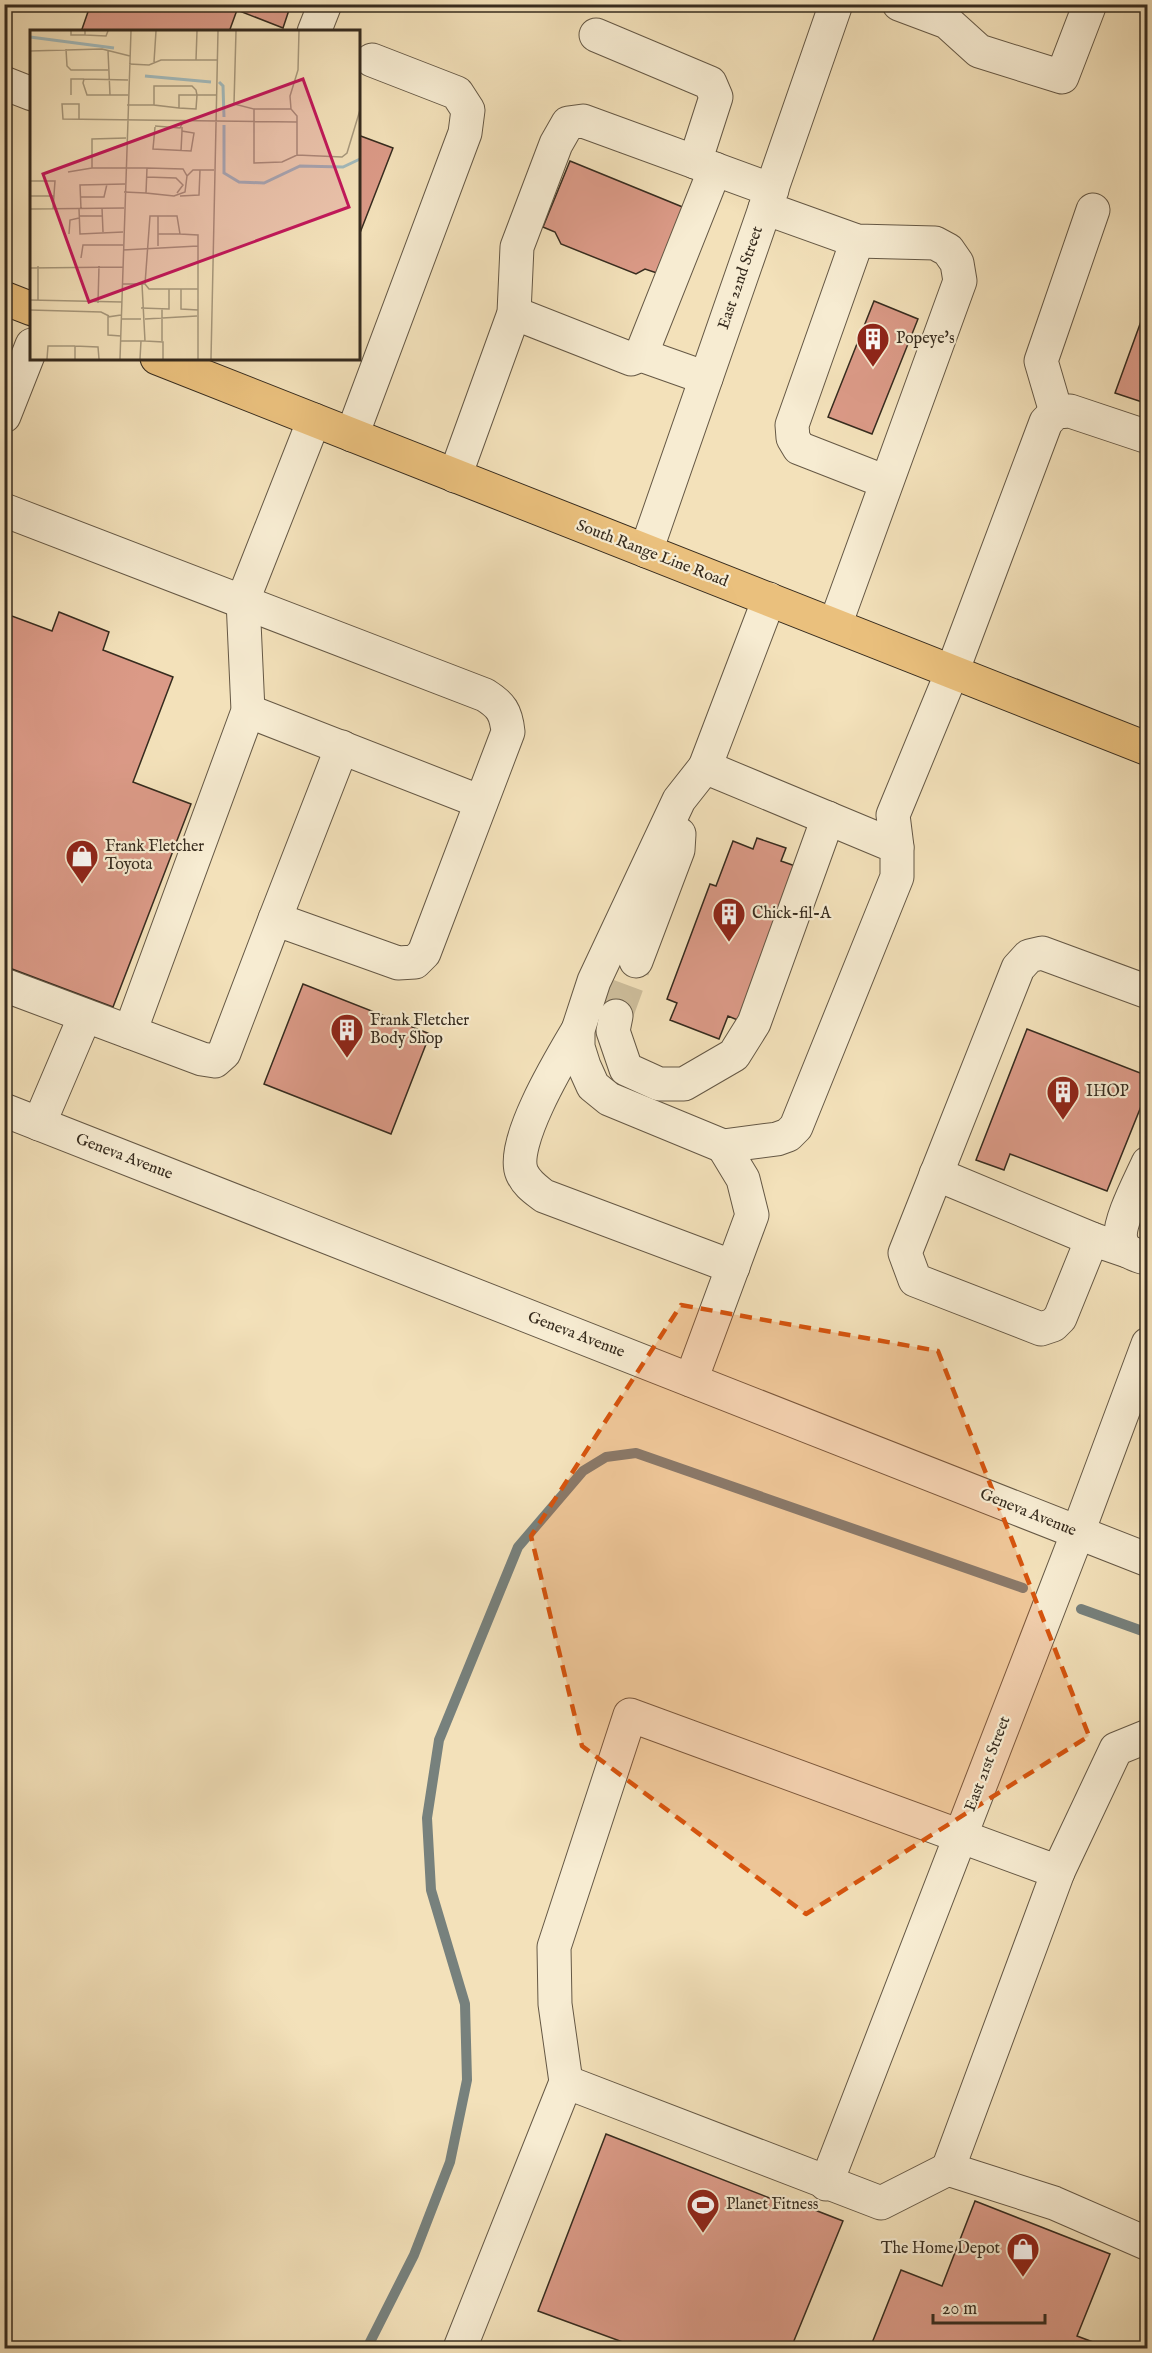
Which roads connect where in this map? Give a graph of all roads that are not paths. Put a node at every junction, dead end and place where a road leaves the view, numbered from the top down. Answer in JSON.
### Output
{"nodes":[{"id":1,"x":325,"y":4,"type":"edge"},
{"id":2,"x":836,"y":4,"type":"edge"},
{"id":3,"x":899,"y":4,"type":"edge"},
{"id":4,"x":1090,"y":4,"type":"edge"},
{"id":5,"x":950,"y":14,"type":"edge"},
{"id":6,"x":315,"y":30,"type":"edge"},
{"id":7,"x":596,"y":35,"type":"dead end"},
{"id":8,"x":372,"y":60,"type":"dead end"},
{"id":9,"x":4,"y":83,"type":"edge"},
{"id":10,"x":30,"y":93,"type":"edge"},
{"id":11,"x":705,"y":165,"type":"junction"},
{"id":12,"x":769,"y":199,"type":"junction"},
{"id":13,"x":1093,"y":210,"type":"dead end"},
{"id":14,"x":857,"y":241,"type":"junction"},
{"id":15,"x":4,"y":298,"type":"edge"},
{"id":16,"x":30,"y":308,"type":"edge"},
{"id":17,"x":514,"y":313,"type":"junction"},
{"id":18,"x":30,"y":350,"type":"edge"},
{"id":19,"x":641,"y":355,"type":"junction"},
{"id":20,"x":173,"y":361,"type":"edge"},
{"id":21,"x":706,"y":378,"type":"junction"},
{"id":22,"x":1056,"y":412,"type":"junction"},
{"id":23,"x":4,"y":416,"type":"edge"},
{"id":24,"x":314,"y":420,"type":"junction"},
{"id":25,"x":352,"y":435,"type":"junction"},
{"id":26,"x":1148,"y":437,"type":"edge"},
{"id":27,"x":455,"y":476,"type":"junction"},
{"id":28,"x":886,"y":482,"type":"junction"},
{"id":29,"x":4,"y":510,"type":"edge"},
{"id":30,"x":646,"y":551,"type":"junction"},
{"id":31,"x":769,"y":599,"type":"junction"},
{"id":32,"x":243,"y":600,"type":"junction"},
{"id":33,"x":834,"y":625,"type":"junction"},
{"id":34,"x":952,"y":672,"type":"junction"},
{"id":35,"x":248,"y":711,"type":"junction"},
{"id":36,"x":342,"y":747,"type":"junction"},
{"id":37,"x":1148,"y":749,"type":"edge"},
{"id":38,"x":705,"y":767,"type":"junction"},
{"id":39,"x":679,"y":800,"type":"junction"},
{"id":40,"x":482,"y":802,"type":"junction"},
{"id":41,"x":828,"y":818,"type":"junction"},
{"id":42,"x":897,"y":847,"type":"junction"},
{"id":43,"x":275,"y":919,"type":"junction"},
{"id":44,"x":636,"y":961,"type":"tunnel mouth"},
{"id":45,"x":4,"y":985,"type":"edge"},
{"id":46,"x":1148,"y":992,"type":"edge"},
{"id":47,"x":85,"y":1016,"type":"junction"},
{"id":48,"x":616,"y":1016,"type":"tunnel mouth"},
{"id":49,"x":578,"y":1030,"type":"junction"},
{"id":50,"x":129,"y":1032,"type":"junction"},
{"id":51,"x":4,"y":1110,"type":"edge"},
{"id":52,"x":39,"y":1124,"type":"junction"},
{"id":53,"x":723,"y":1146,"type":"junction"},
{"id":54,"x":1148,"y":1163,"type":"edge"},
{"id":55,"x":936,"y":1174,"type":"junction"},
{"id":56,"x":1092,"y":1239,"type":"junction"},
{"id":57,"x":1137,"y":1255,"type":"edge"},
{"id":58,"x":733,"y":1267,"type":"junction"},
{"id":59,"x":1148,"y":1344,"type":"edge"},
{"id":60,"x":691,"y":1380,"type":"junction"},
{"id":61,"x":1078,"y":1532,"type":"junction"},
{"id":62,"x":1148,"y":1560,"type":"edge"},
{"id":63,"x":1148,"y":1736,"type":"edge"},
{"id":64,"x":961,"y":1835,"type":"junction"},
{"id":65,"x":1058,"y":1872,"type":"junction"},
{"id":66,"x":566,"y":2082,"type":"junction"},
{"id":67,"x":948,"y":2169,"type":"junction"},
{"id":68,"x":826,"y":2184,"type":"junction"},
{"id":69,"x":1148,"y":2244,"type":"edge"},
{"id":70,"x":460,"y":2349,"type":"edge"}],
"edges":[{"from":1,"to":6,"type":"street"},
{"from":2,"to":12,"type":"street","name":"East 22nd Street"},
{"from":3,"to":5,"type":"street"},
{"from":4,"to":5,"type":"street"},
{"from":7,"to":11,"type":"street"},
{"from":8,"to":25,"type":"street"},
{"from":9,"to":10,"type":"street"},
{"from":11,"to":12,"type":"street"},
{"from":11,"to":17,"type":"street"},
{"from":11,"to":19,"type":"street"},
{"from":12,"to":14,"type":"street"},
{"from":12,"to":21,"type":"street","name":"East 22nd Street"},
{"from":13,"to":22,"type":"street"},
{"from":14,"to":28,"type":"street"},
{"from":14,"to":28,"type":"street"},
{"from":15,"to":16,"type":"main road"},
{"from":17,"to":19,"type":"street"},
{"from":17,"to":27,"type":"street"},
{"from":18,"to":23,"type":"street"},
{"from":19,"to":21,"type":"street"},
{"from":20,"to":24,"type":"main road","name":"South Range Line Road"},
{"from":21,"to":30,"type":"street","name":"East 22nd Street"},
{"from":22,"to":26,"type":"street"},
{"from":22,"to":34,"type":"street"},
{"from":24,"to":25,"type":"main road","name":"South Range Line Road"},
{"from":24,"to":32,"type":"street"},
{"from":25,"to":27,"type":"main road","name":"South Range Line Road"},
{"from":27,"to":30,"type":"main road","name":"South Range Line Road"},
{"from":28,"to":33,"type":"street"},
{"from":29,"to":32,"type":"street"},
{"from":30,"to":31,"type":"main road","name":"South Range Line Road"},
{"from":31,"to":33,"type":"main road","name":"South Range Line Road"},
{"from":31,"to":38,"type":"street"},
{"from":32,"to":35,"type":"street"},
{"from":32,"to":40,"type":"street"},
{"from":33,"to":34,"type":"main road","name":"South Range Line Road"},
{"from":34,"to":37,"type":"main road","name":"South Range Line Road"},
{"from":34,"to":42,"type":"street"},
{"from":35,"to":36,"type":"street"},
{"from":35,"to":50,"type":"street"},
{"from":36,"to":40,"type":"street"},
{"from":36,"to":43,"type":"street"},
{"from":38,"to":39,"type":"street"},
{"from":38,"to":41,"type":"street"},
{"from":39,"to":44,"type":"street"},
{"from":39,"to":49,"type":"street"},
{"from":40,"to":43,"type":"street"},
{"from":41,"to":42,"type":"street"},
{"from":41,"to":48,"type":"street"},
{"from":42,"to":53,"type":"street"},
{"from":43,"to":50,"type":"street"},
{"from":45,"to":47,"type":"street"},
{"from":46,"to":55,"type":"street"},
{"from":47,"to":50,"type":"street"},
{"from":47,"to":52,"type":"street"},
{"from":49,"to":53,"type":"street"},
{"from":49,"to":58,"type":"street"},
{"from":51,"to":52,"type":"street","name":"Geneva Avenue"},
{"from":52,"to":60,"type":"street","name":"Geneva Avenue"},
{"from":53,"to":58,"type":"street"},
{"from":54,"to":57,"type":"street"},
{"from":55,"to":56,"type":"street"},
{"from":55,"to":56,"type":"street"},
{"from":56,"to":57,"type":"street"},
{"from":58,"to":60,"type":"street"},
{"from":59,"to":61,"type":"street","name":"East 21st Street"},
{"from":60,"to":61,"type":"street","name":"Geneva Avenue"},
{"from":61,"to":62,"type":"street","name":"Geneva Avenue"},
{"from":61,"to":64,"type":"street","name":"East 21st Street"},
{"from":63,"to":65,"type":"street"},
{"from":64,"to":65,"type":"street"},
{"from":64,"to":66,"type":"street"},
{"from":64,"to":68,"type":"street","name":"East 21st Street"},
{"from":65,"to":67,"type":"street"},
{"from":66,"to":68,"type":"street"},
{"from":66,"to":70,"type":"street"},
{"from":67,"to":68,"type":"street"},
{"from":67,"to":69,"type":"street"}]}
